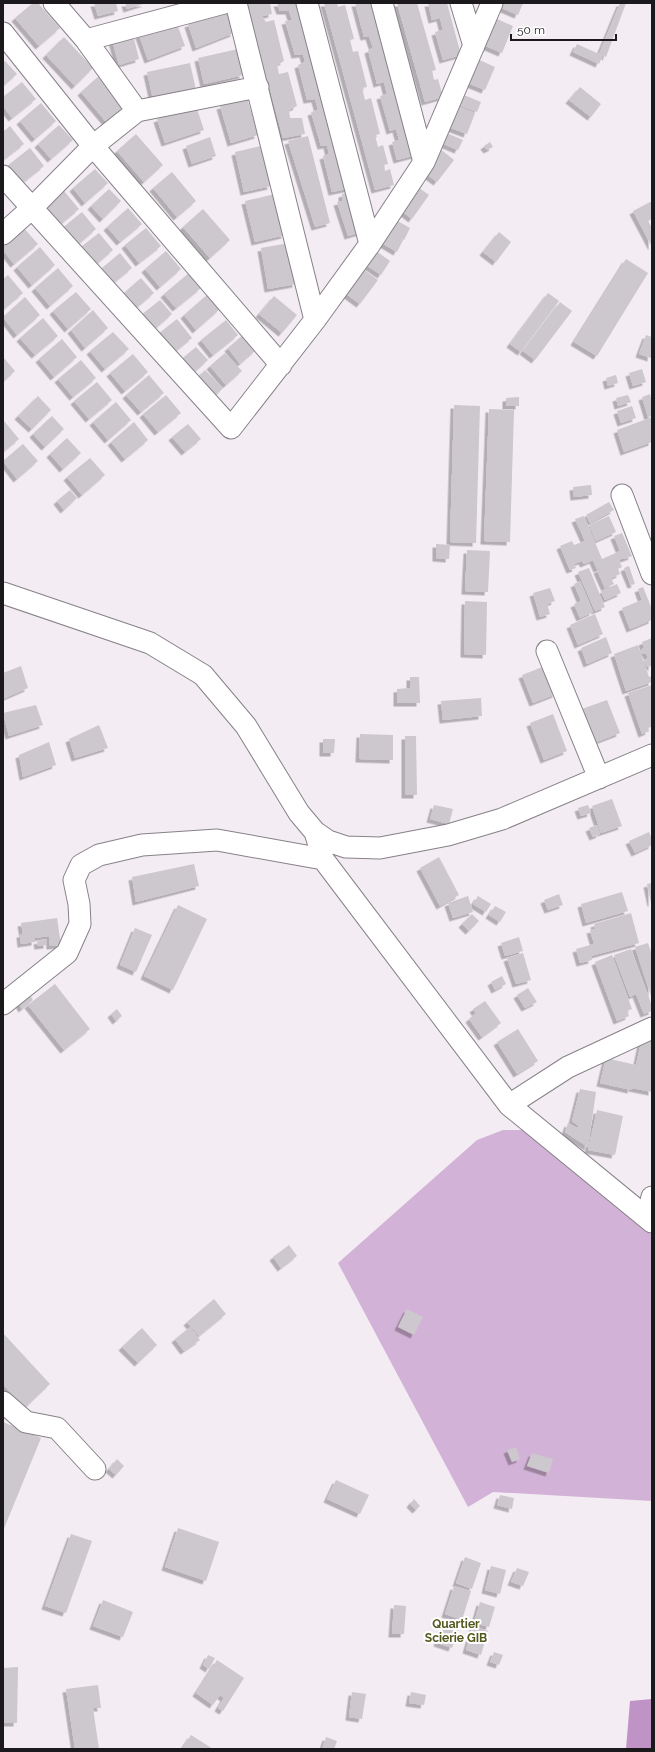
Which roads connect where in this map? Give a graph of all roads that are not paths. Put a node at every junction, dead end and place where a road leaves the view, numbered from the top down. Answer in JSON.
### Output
{"nodes":[{"id":1,"x":54,"y":3,"type":"edge"},
{"id":2,"x":224,"y":3,"type":"edge"},
{"id":3,"x":236,"y":3,"type":"edge"},
{"id":4,"x":307,"y":3,"type":"edge"},
{"id":5,"x":382,"y":3,"type":"edge"},
{"id":6,"x":461,"y":3,"type":"edge"},
{"id":7,"x":492,"y":3,"type":"edge"},
{"id":8,"x":3,"y":33,"type":"edge"},
{"id":9,"x":86,"y":40,"type":"junction"},
{"id":10,"x":474,"y":46,"type":"junction"},
{"id":11,"x":258,"y":87,"type":"junction"},
{"id":12,"x":137,"y":111,"type":"junction"},
{"id":13,"x":93,"y":146,"type":"junction"},
{"id":14,"x":424,"y":162,"type":"junction"},
{"id":15,"x":3,"y":176,"type":"edge"},
{"id":16,"x":32,"y":208,"type":"junction"},
{"id":17,"x":3,"y":234,"type":"edge"},
{"id":18,"x":370,"y":244,"type":"junction"},
{"id":19,"x":315,"y":320,"type":"junction"},
{"id":20,"x":281,"y":365,"type":"junction"},
{"id":21,"x":622,"y":495,"type":"dead end"},
{"id":22,"x":652,"y":574,"type":"edge"},
{"id":23,"x":3,"y":593,"type":"edge"},
{"id":24,"x":547,"y":651,"type":"dead end"},
{"id":25,"x":652,"y":755,"type":"edge"},
{"id":26,"x":599,"y":778,"type":"junction"},
{"id":27,"x":315,"y":832,"type":"junction"},
{"id":28,"x":323,"y":858,"type":"junction"},
{"id":29,"x":3,"y":1004,"type":"edge"},
{"id":30,"x":652,"y":1028,"type":"edge"},
{"id":31,"x":509,"y":1105,"type":"junction"},
{"id":32,"x":652,"y":1197,"type":"edge"},
{"id":33,"x":650,"y":1220,"type":"edge"},
{"id":34,"x":3,"y":1402,"type":"edge"},
{"id":35,"x":95,"y":1469,"type":"dead end"}],
"edges":[{"from":1,"to":9,"type":"street"},
{"from":2,"to":9,"type":"street"},
{"from":3,"to":11,"type":"street"},
{"from":4,"to":18,"type":"street"},
{"from":5,"to":14,"type":"street"},
{"from":6,"to":10,"type":"street"},
{"from":7,"to":10,"type":"street"},
{"from":8,"to":13,"type":"street"},
{"from":9,"to":12,"type":"street"},
{"from":10,"to":14,"type":"street"},
{"from":11,"to":12,"type":"street"},
{"from":11,"to":19,"type":"street"},
{"from":12,"to":13,"type":"street"},
{"from":13,"to":16,"type":"street"},
{"from":13,"to":20,"type":"street"},
{"from":14,"to":18,"type":"street"},
{"from":15,"to":16,"type":"street"},
{"from":16,"to":17,"type":"street"},
{"from":16,"to":20,"type":"street"},
{"from":18,"to":19,"type":"street"},
{"from":19,"to":20,"type":"street"},
{"from":21,"to":22,"type":"street"},
{"from":23,"to":27,"type":"street"},
{"from":24,"to":26,"type":"street"},
{"from":25,"to":26,"type":"street"},
{"from":26,"to":27,"type":"street"},
{"from":27,"to":28,"type":"street"},
{"from":28,"to":29,"type":"street"},
{"from":28,"to":31,"type":"street"},
{"from":30,"to":31,"type":"street"},
{"from":31,"to":33,"type":"street"},
{"from":32,"to":33,"type":"street"},
{"from":34,"to":35,"type":"street"}]}
